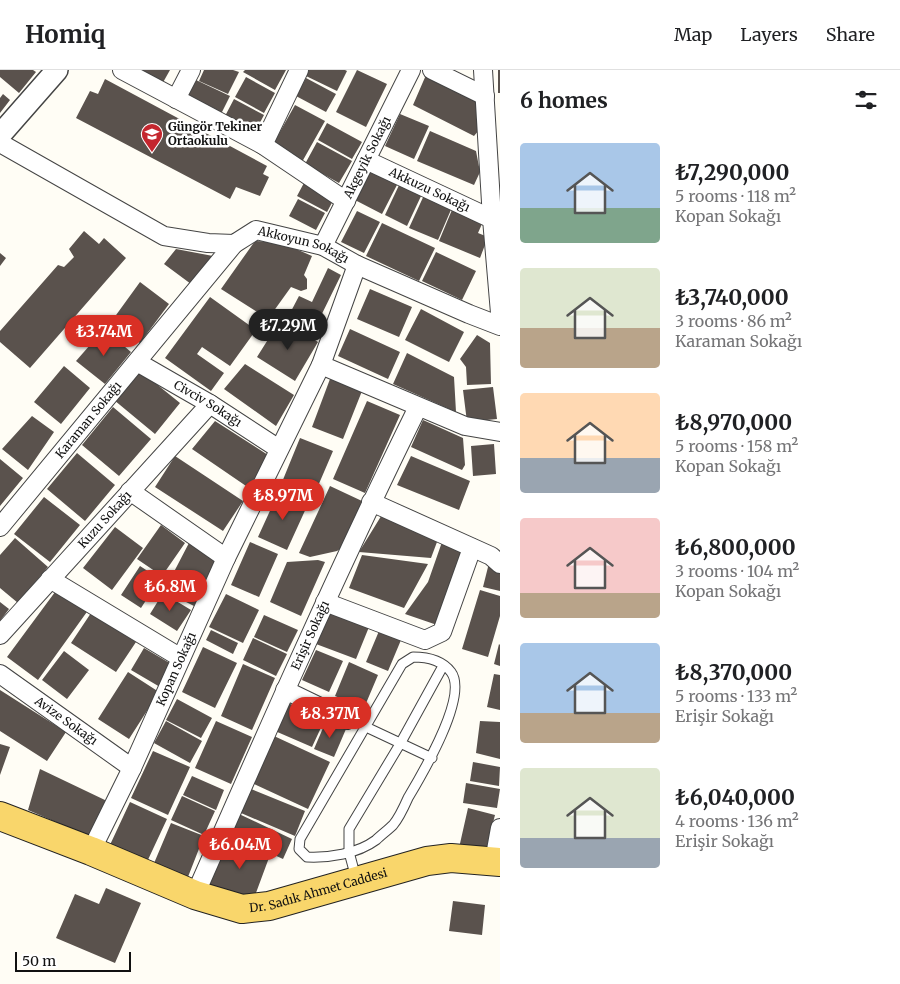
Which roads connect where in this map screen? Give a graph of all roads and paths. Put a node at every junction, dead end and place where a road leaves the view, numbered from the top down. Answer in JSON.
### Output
{"nodes":[{"id":1,"x":122,"y":70,"type":"edge"},
{"id":2,"x":191,"y":70,"type":"edge"},
{"id":3,"x":299,"y":70,"type":"edge"},
{"id":4,"x":411,"y":70,"type":"edge"},
{"id":5,"x":432,"y":70,"type":"edge"},
{"id":6,"x":483,"y":70,"type":"edge"},
{"id":7,"x":52,"y":72,"type":"edge"},
{"id":8,"x":485,"y":96,"type":"junction"},
{"id":9,"x":176,"y":99,"type":"junction"},
{"id":10,"x":0,"y":135,"type":"edge"},
{"id":11,"x":0,"y":143,"type":"edge"},
{"id":12,"x":263,"y":145,"type":"junction"},
{"id":13,"x":366,"y":160,"type":"junction"},
{"id":14,"x":346,"y":201,"type":"junction"},
{"id":15,"x":492,"y":219,"type":"junction"},
{"id":16,"x":234,"y":244,"type":"junction"},
{"id":17,"x":323,"y":246,"type":"junction"},
{"id":18,"x":357,"y":265,"type":"junction"},
{"id":19,"x":500,"y":313,"type":"edge"},
{"id":20,"x":500,"y":326,"type":"edge"},
{"id":21,"x":137,"y":362,"type":"junction"},
{"id":22,"x":321,"y":365,"type":"junction"},
{"id":23,"x":210,"y":404,"type":"junction"},
{"id":24,"x":418,"y":406,"type":"junction"},
{"id":25,"x":500,"y":432,"type":"edge"},
{"id":26,"x":278,"y":449,"type":"junction"},
{"id":27,"x":130,"y":491,"type":"junction"},
{"id":28,"x":371,"y":502,"type":"junction"},
{"id":29,"x":0,"y":527,"type":"edge"},
{"id":30,"x":472,"y":548,"type":"junction"},
{"id":31,"x":226,"y":558,"type":"junction"},
{"id":32,"x":500,"y":564,"type":"edge"},
{"id":33,"x":50,"y":579,"type":"junction"},
{"id":34,"x":325,"y":602,"type":"junction"},
{"id":35,"x":0,"y":635,"type":"edge"},
{"id":36,"x":181,"y":658,"type":"junction"},
{"id":37,"x":443,"y":666,"type":"junction"},
{"id":38,"x":0,"y":674,"type":"edge"},
{"id":39,"x":285,"y":690,"type":"junction"},
{"id":40,"x":348,"y":720,"type":"dead end"},
{"id":41,"x":366,"y":727,"type":"junction"},
{"id":42,"x":400,"y":744,"type":"junction"},
{"id":43,"x":432,"y":758,"type":"junction"},
{"id":44,"x":132,"y":768,"type":"junction"},
{"id":45,"x":0,"y":816,"type":"edge"},
{"id":46,"x":500,"y":828,"type":"edge"},
{"id":47,"x":91,"y":851,"type":"junction"},
{"id":48,"x":349,"y":852,"type":"junction"},
{"id":49,"x":497,"y":861,"type":"edge"},
{"id":50,"x":356,"y":881,"type":"junction"},
{"id":51,"x":195,"y":895,"type":"junction"}],
"edges":[{"from":1,"to":9,"type":"street"},
{"from":2,"to":9,"type":"street"},
{"from":3,"to":12,"type":"street"},
{"from":4,"to":13,"type":"street","name":"Akgeyik Sokağı"},
{"from":5,"to":8,"type":"street"},
{"from":6,"to":8,"type":"street"},
{"from":7,"to":10,"type":"street"},
{"from":8,"to":15,"type":"street"},
{"from":9,"to":12,"type":"street"},
{"from":11,"to":16,"type":"street"},
{"from":12,"to":14,"type":"street"},
{"from":13,"to":14,"type":"street","name":"Akgeyik Sokağı"},
{"from":13,"to":15,"type":"street","name":"Akkuzu Sokağı"},
{"from":14,"to":17,"type":"street","name":"Akgeyik Sokağı"},
{"from":15,"to":19,"type":"street"},
{"from":16,"to":17,"type":"street","name":"Akkoyun Sokağı"},
{"from":16,"to":21,"type":"street","name":"Karaman Sokağı"},
{"from":17,"to":18,"type":"street","name":"Akkoyun Sokağı"},
{"from":18,"to":20,"type":"street","name":"Akkoyun Sokağı"},
{"from":18,"to":22,"type":"street","name":"Kopan Sokağı"},
{"from":21,"to":23,"type":"street","name":"Civciv Sokağı"},
{"from":21,"to":29,"type":"street","name":"Karaman Sokağı"},
{"from":22,"to":24,"type":"street"},
{"from":22,"to":26,"type":"street","name":"Kopan Sokağı"},
{"from":23,"to":26,"type":"street","name":"Civciv Sokağı"},
{"from":23,"to":27,"type":"street","name":"Kuzu Sokağı"},
{"from":24,"to":25,"type":"street"},
{"from":24,"to":28,"type":"street","name":"Erişir Sokağı"},
{"from":26,"to":31,"type":"street","name":"Kopan Sokağı"},
{"from":27,"to":31,"type":"street"},
{"from":27,"to":33,"type":"street","name":"Kuzu Sokağı"},
{"from":28,"to":30,"type":"street"},
{"from":28,"to":34,"type":"street","name":"Erişir Sokağı"},
{"from":30,"to":32,"type":"street"},
{"from":30,"to":34,"type":"street"},
{"from":31,"to":36,"type":"street","name":"Kopan Sokağı"},
{"from":33,"to":35,"type":"street","name":"Kuzu Sokağı"},
{"from":33,"to":36,"type":"street"},
{"from":34,"to":39,"type":"street","name":"Erişir Sokağı"},
{"from":36,"to":44,"type":"street","name":"Kopan Sokağı"},
{"from":37,"to":41,"type":"lane"},
{"from":37,"to":42,"type":"lane"},
{"from":37,"to":43,"type":"lane"},
{"from":38,"to":44,"type":"street","name":"Avize Sokağı"},
{"from":39,"to":40,"type":"street"},
{"from":39,"to":51,"type":"street","name":"Erişir Sokağı"},
{"from":41,"to":42,"type":"lane"},
{"from":41,"to":48,"type":"lane"},
{"from":42,"to":43,"type":"lane"},
{"from":42,"to":48,"type":"lane"},
{"from":43,"to":48,"type":"lane"},
{"from":44,"to":47,"type":"street","name":"Kopan Sokağı"},
{"from":45,"to":47,"type":"main road","name":"Dr. Sadık Ahmet Caddesi"},
{"from":46,"to":49,"type":"street"},
{"from":47,"to":51,"type":"main road","name":"Dr. Sadık Ahmet Caddesi"},
{"from":48,"to":50,"type":"lane"},
{"from":49,"to":50,"type":"main road","name":"Dr. Sadık Ahmet Caddesi"},
{"from":50,"to":51,"type":"main road","name":"Dr. Sadık Ahmet Caddesi"}]}
